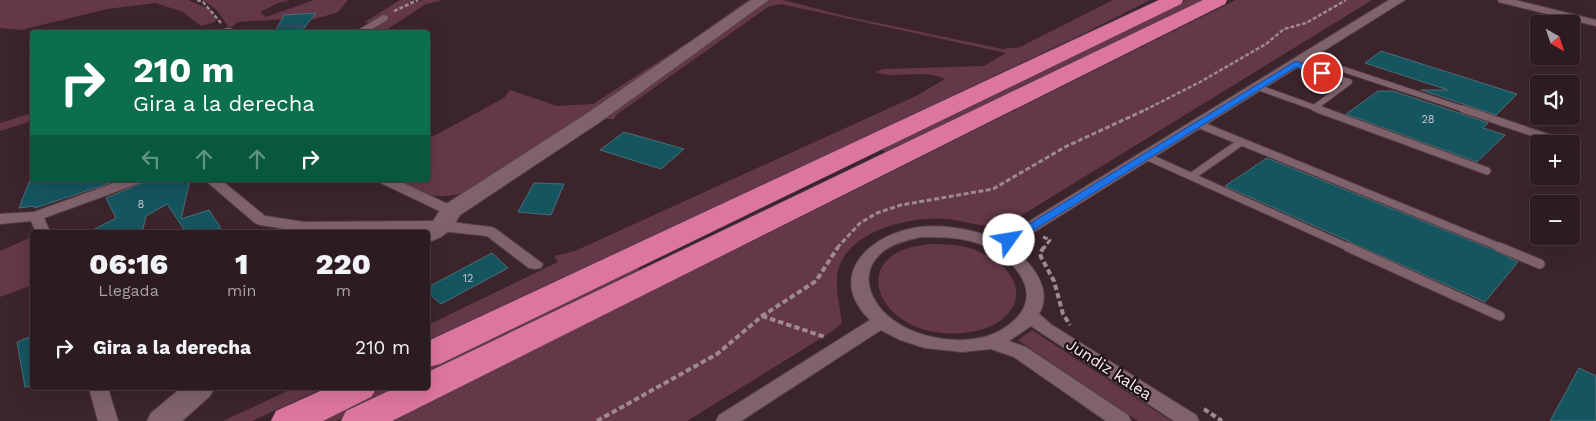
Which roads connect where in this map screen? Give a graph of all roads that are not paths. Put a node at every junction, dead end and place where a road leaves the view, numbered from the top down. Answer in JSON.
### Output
{"nodes":[{"id":1,"x":761,"y":0,"type":"edge"},
{"id":2,"x":1174,"y":0,"type":"edge"},
{"id":3,"x":1218,"y":0,"type":"edge"},
{"id":4,"x":1400,"y":0,"type":"edge"},
{"id":5,"x":1504,"y":0,"type":"edge"},
{"id":6,"x":383,"y":18,"type":"road end"},
{"id":7,"x":1596,"y":23,"type":"edge"},
{"id":8,"x":363,"y":30,"type":"edge"},
{"id":9,"x":1301,"y":61,"type":"junction"},
{"id":10,"x":1257,"y":88,"type":"junction"},
{"id":11,"x":1314,"y":108,"type":"junction"},
{"id":12,"x":1198,"y":124,"type":"junction"},
{"id":13,"x":1538,"y":135,"type":"edge"},
{"id":14,"x":1241,"y":142,"type":"junction"},
{"id":15,"x":1146,"y":156,"type":"junction"},
{"id":16,"x":1487,"y":171,"type":"dead end"},
{"id":17,"x":1192,"y":176,"type":"junction"},
{"id":18,"x":130,"y":182,"type":"edge"},
{"id":19,"x":214,"y":182,"type":"edge"},
{"id":20,"x":388,"y":182,"type":"edge"},
{"id":21,"x":36,"y":216,"type":"junction"},
{"id":22,"x":0,"y":220,"type":"edge"},
{"id":23,"x":440,"y":224,"type":"edge"},
{"id":24,"x":41,"y":230,"type":"edge"},
{"id":25,"x":1000,"y":247,"type":"junction"},
{"id":26,"x":535,"y":264,"type":"dead end"},
{"id":27,"x":1540,"y":264,"type":"dead end"},
{"id":28,"x":1030,"y":316,"type":"junction"},
{"id":29,"x":1500,"y":316,"type":"dead end"},
{"id":30,"x":882,"y":322,"type":"junction"},
{"id":31,"x":991,"y":342,"type":"junction"},
{"id":32,"x":430,"y":354,"type":"edge"},
{"id":33,"x":430,"y":386,"type":"edge"},
{"id":34,"x":100,"y":390,"type":"edge"},
{"id":35,"x":198,"y":390,"type":"edge"},
{"id":36,"x":355,"y":390,"type":"edge"},
{"id":37,"x":422,"y":390,"type":"edge"},
{"id":38,"x":1193,"y":413,"type":"edge"},
{"id":39,"x":108,"y":421,"type":"edge"},
{"id":40,"x":162,"y":421,"type":"edge"},
{"id":41,"x":289,"y":421,"type":"edge"},
{"id":42,"x":359,"y":421,"type":"edge"},
{"id":43,"x":726,"y":421,"type":"edge"},
{"id":44,"x":1122,"y":421,"type":"edge"}],
"edges":[{"from":1,"to":23,"type":"street"},
{"from":2,"to":32,"type":"highway"},
{"from":3,"to":33,"type":"highway"},
{"from":4,"to":9,"type":"street"},
{"from":5,"to":7,"type":"street"},
{"from":6,"to":8,"type":"street"},
{"from":9,"to":10,"type":"street"},
{"from":9,"to":11,"type":"lane"},
{"from":9,"to":13,"type":"lane"},
{"from":10,"to":11,"type":"lane"},
{"from":10,"to":12,"type":"street"},
{"from":11,"to":16,"type":"lane"},
{"from":12,"to":14,"type":"lane"},
{"from":12,"to":15,"type":"street"},
{"from":14,"to":17,"type":"lane"},
{"from":14,"to":27,"type":"lane"},
{"from":15,"to":17,"type":"lane"},
{"from":15,"to":25,"type":"street"},
{"from":17,"to":29,"type":"lane"},
{"from":18,"to":21,"type":"street"},
{"from":19,"to":23,"type":"street"},
{"from":20,"to":23,"type":"street"},
{"from":21,"to":22,"type":"street"},
{"from":21,"to":24,"type":"street"},
{"from":23,"to":26,"type":"street"},
{"from":25,"to":28,"type":"street"},
{"from":25,"to":30,"type":"street"},
{"from":28,"to":31,"type":"street"},
{"from":28,"to":38,"type":"street","name":"Jundiz kalea"},
{"from":30,"to":31,"type":"street"},
{"from":30,"to":43,"type":"street"},
{"from":31,"to":44,"type":"street"},
{"from":34,"to":39,"type":"street"},
{"from":35,"to":40,"type":"street"},
{"from":36,"to":41,"type":"highway"},
{"from":37,"to":42,"type":"highway"}]}
